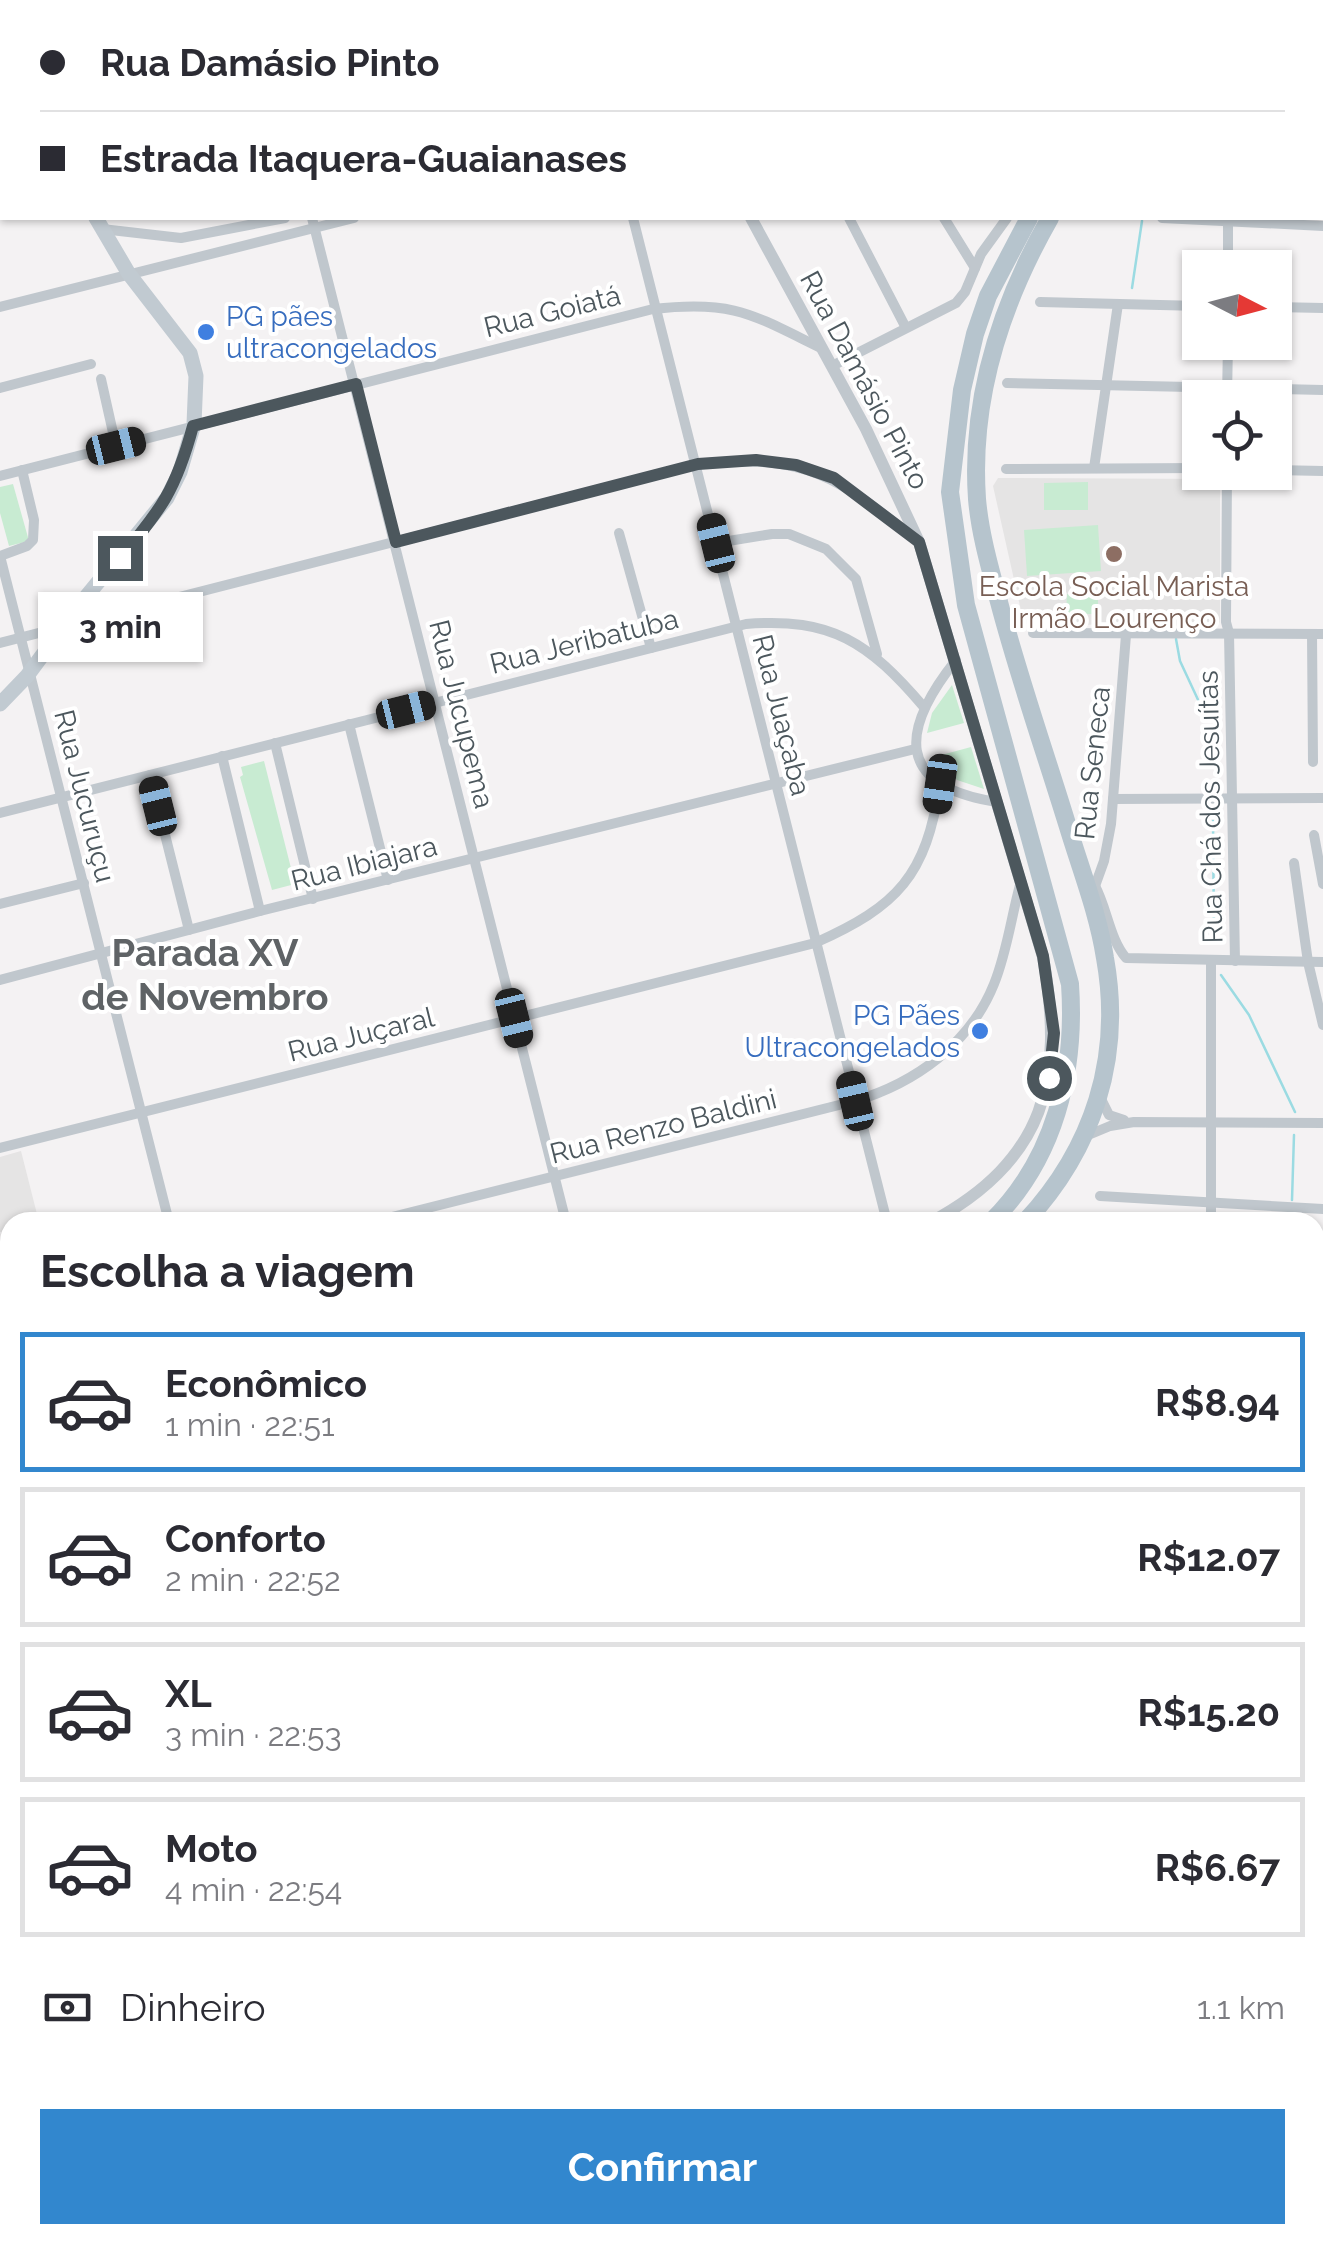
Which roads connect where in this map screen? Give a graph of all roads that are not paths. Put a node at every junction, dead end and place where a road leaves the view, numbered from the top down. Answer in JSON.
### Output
{"nodes":[{"id":1,"x":276,"y":220,"type":"edge"},
{"id":2,"x":634,"y":220,"type":"edge"},
{"id":3,"x":754,"y":220,"type":"edge"},
{"id":4,"x":850,"y":220,"type":"edge"},
{"id":5,"x":945,"y":220,"type":"edge"},
{"id":6,"x":1006,"y":220,"type":"edge"},
{"id":7,"x":1029,"y":220,"type":"edge"},
{"id":8,"x":1049,"y":220,"type":"edge"},
{"id":9,"x":1228,"y":220,"type":"edge"},
{"id":10,"x":314,"y":222,"type":"edge"},
{"id":11,"x":99,"y":224,"type":"edge"},
{"id":12,"x":1323,"y":226,"type":"edge"},
{"id":13,"x":1228,"y":250,"type":"edge"},
{"id":14,"x":975,"y":268,"type":"junction"},
{"id":15,"x":129,"y":274,"type":"junction"},
{"id":16,"x":1040,"y":302,"type":"dead end"},
{"id":17,"x":1118,"y":304,"type":"junction"},
{"id":18,"x":1182,"y":306,"type":"edge"},
{"id":19,"x":0,"y":307,"type":"edge"},
{"id":20,"x":1292,"y":307,"type":"edge"},
{"id":21,"x":656,"y":308,"type":"junction"},
{"id":22,"x":1323,"y":308,"type":"edge"},
{"id":23,"x":905,"y":326,"type":"junction"},
{"id":24,"x":820,"y":348,"type":"junction"},
{"id":25,"x":91,"y":364,"type":"dead end"},
{"id":26,"x":832,"y":366,"type":"junction"},
{"id":27,"x":101,"y":379,"type":"dead end"},
{"id":28,"x":1007,"y":383,"type":"dead end"},
{"id":29,"x":356,"y":384,"type":"junction"},
{"id":30,"x":1106,"y":386,"type":"junction"},
{"id":31,"x":0,"y":388,"type":"edge"},
{"id":32,"x":1182,"y":390,"type":"edge"},
{"id":33,"x":1323,"y":390,"type":"edge"},
{"id":34,"x":1292,"y":391,"type":"edge"},
{"id":35,"x":193,"y":426,"type":"junction"},
{"id":36,"x":116,"y":446,"type":"junction"},
{"id":37,"x":696,"y":464,"type":"junction"},
{"id":38,"x":1094,"y":468,"type":"junction"},
{"id":39,"x":1182,"y":468,"type":"edge"},
{"id":40,"x":1006,"y":469,"type":"dead end"},
{"id":41,"x":22,"y":470,"type":"junction"},
{"id":42,"x":1292,"y":470,"type":"edge"},
{"id":43,"x":1323,"y":471,"type":"edge"},
{"id":44,"x":0,"y":476,"type":"edge"},
{"id":45,"x":1227,"y":490,"type":"edge"},
{"id":46,"x":619,"y":533,"type":"dead end"},
{"id":47,"x":396,"y":542,"type":"junction"},
{"id":48,"x":919,"y":542,"type":"junction"},
{"id":49,"x":716,"y":543,"type":"junction"},
{"id":50,"x":0,"y":556,"type":"edge"},
{"id":51,"x":65,"y":625,"type":"junction"},
{"id":52,"x":736,"y":625,"type":"junction"},
{"id":53,"x":1033,"y":632,"type":"dead end"},
{"id":54,"x":1230,"y":633,"type":"junction"},
{"id":55,"x":1318,"y":634,"type":"edge"},
{"id":56,"x":1126,"y":635,"type":"junction"},
{"id":57,"x":22,"y":637,"type":"junction"},
{"id":58,"x":0,"y":643,"type":"edge"},
{"id":59,"x":651,"y":648,"type":"junction"},
{"id":60,"x":877,"y":655,"type":"junction"},
{"id":61,"x":956,"y":660,"type":"junction"},
{"id":62,"x":31,"y":670,"type":"junction"},
{"id":63,"x":435,"y":702,"type":"junction"},
{"id":64,"x":0,"y":704,"type":"edge"},
{"id":65,"x":923,"y":706,"type":"junction"},
{"id":66,"x":349,"y":724,"type":"junction"},
{"id":67,"x":275,"y":743,"type":"junction"},
{"id":68,"x":915,"y":749,"type":"junction"},
{"id":69,"x":222,"y":756,"type":"junction"},
{"id":70,"x":1313,"y":762,"type":"dead end"},
{"id":71,"x":150,"y":774,"type":"junction"},
{"id":72,"x":776,"y":784,"type":"junction"},
{"id":73,"x":940,"y":784,"type":"junction"},
{"id":74,"x":62,"y":797,"type":"junction"},
{"id":75,"x":1234,"y":797,"type":"junction"},
{"id":76,"x":1323,"y":798,"type":"edge"},
{"id":77,"x":1113,"y":799,"type":"junction"},
{"id":78,"x":997,"y":802,"type":"junction"},
{"id":79,"x":0,"y":813,"type":"edge"},
{"id":80,"x":1314,"y":834,"type":"dead end"},
{"id":81,"x":475,"y":859,"type":"junction"},
{"id":82,"x":1294,"y":863,"type":"dead end"},
{"id":83,"x":388,"y":880,"type":"junction"},
{"id":84,"x":1020,"y":882,"type":"junction"},
{"id":85,"x":84,"y":883,"type":"junction"},
{"id":86,"x":1323,"y":884,"type":"edge"},
{"id":87,"x":1091,"y":887,"type":"junction"},
{"id":88,"x":314,"y":898,"type":"junction"},
{"id":89,"x":0,"y":904,"type":"edge"},
{"id":90,"x":260,"y":911,"type":"junction"},
{"id":91,"x":189,"y":930,"type":"junction"},
{"id":92,"x":815,"y":943,"type":"junction"},
{"id":93,"x":102,"y":954,"type":"junction"},
{"id":94,"x":1212,"y":961,"type":"junction"},
{"id":95,"x":1233,"y":961,"type":"junction"},
{"id":96,"x":1308,"y":962,"type":"junction"},
{"id":97,"x":1323,"y":962,"type":"edge"},
{"id":98,"x":0,"y":980,"type":"edge"},
{"id":99,"x":514,"y":1018,"type":"junction"},
{"id":100,"x":1323,"y":1025,"type":"edge"},
{"id":101,"x":1099,"y":1093,"type":"junction"},
{"id":102,"x":855,"y":1101,"type":"junction"},
{"id":103,"x":141,"y":1112,"type":"junction"},
{"id":104,"x":1134,"y":1122,"type":"junction"},
{"id":105,"x":1213,"y":1124,"type":"junction"},
{"id":106,"x":1323,"y":1124,"type":"edge"},
{"id":107,"x":1086,"y":1136,"type":"junction"},
{"id":108,"x":0,"y":1148,"type":"edge"},
{"id":109,"x":555,"y":1176,"type":"junction"},
{"id":110,"x":1100,"y":1196,"type":"dead end"},
{"id":111,"x":1211,"y":1201,"type":"junction"},
{"id":112,"x":1323,"y":1208,"type":"edge"},
{"id":113,"x":166,"y":1212,"type":"edge"},
{"id":114,"x":412,"y":1212,"type":"edge"},
{"id":115,"x":564,"y":1212,"type":"edge"},
{"id":116,"x":884,"y":1212,"type":"edge"},
{"id":117,"x":948,"y":1212,"type":"edge"},
{"id":118,"x":1000,"y":1212,"type":"edge"},
{"id":119,"x":1033,"y":1212,"type":"edge"},
{"id":120,"x":1211,"y":1212,"type":"edge"}],
"edges":[{"from":1,"to":11,"type":"street"},
{"from":2,"to":21,"type":"street","name":"Rua Juaçaba"},
{"from":3,"to":24,"type":"street","name":"Rua Damásio Pinto"},
{"from":4,"to":23,"type":"street"},
{"from":5,"to":14,"type":"street"},
{"from":6,"to":14,"type":"street"},
{"from":7,"to":118,"type":"main road"},
{"from":8,"to":87,"type":"main road"},
{"from":9,"to":12,"type":"street"},
{"from":9,"to":13,"type":"street"},
{"from":10,"to":15,"type":"street"},
{"from":10,"to":29,"type":"street","name":"Rua Jucupema"},
{"from":11,"to":15,"type":"main road"},
{"from":14,"to":23,"type":"street"},
{"from":15,"to":19,"type":"street"},
{"from":15,"to":35,"type":"main road"},
{"from":16,"to":17,"type":"street"},
{"from":17,"to":18,"type":"street"},
{"from":17,"to":30,"type":"street"},
{"from":20,"to":22,"type":"street"},
{"from":21,"to":24,"type":"street","name":"Rua Goiatá"},
{"from":21,"to":29,"type":"street","name":"Rua Goiatá"},
{"from":21,"to":37,"type":"street","name":"Rua Juaçaba"},
{"from":23,"to":26,"type":"street"},
{"from":24,"to":26,"type":"street","name":"Rua Damásio Pinto"},
{"from":25,"to":31,"type":"street"},
{"from":26,"to":48,"type":"street","name":"Rua Damásio Pinto"},
{"from":27,"to":36,"type":"street"},
{"from":28,"to":30,"type":"street"},
{"from":29,"to":35,"type":"street","name":"Rua Goiatá"},
{"from":29,"to":47,"type":"street","name":"Rua Jucupema"},
{"from":30,"to":32,"type":"street"},
{"from":30,"to":38,"type":"street"},
{"from":33,"to":34,"type":"street"},
{"from":35,"to":36,"type":"street","name":"Rua Goiatá"},
{"from":35,"to":51,"type":"main road"},
{"from":36,"to":41,"type":"street","name":"Rua Goiatá"},
{"from":37,"to":47,"type":"street"},
{"from":37,"to":48,"type":"street"},
{"from":37,"to":49,"type":"street","name":"Rua Juaçaba"},
{"from":38,"to":39,"type":"street"},
{"from":38,"to":40,"type":"street"},
{"from":41,"to":44,"type":"street","name":"Rua Goiatá"},
{"from":41,"to":50,"type":"street"},
{"from":42,"to":43,"type":"street"},
{"from":45,"to":54,"type":"street","name":"Rua Chá dos Jesuítas"},
{"from":46,"to":59,"type":"street"},
{"from":47,"to":51,"type":"street"},
{"from":47,"to":63,"type":"street","name":"Rua Jucupema"},
{"from":48,"to":61,"type":"street","name":"Rua Damásio Pinto"},
{"from":49,"to":52,"type":"street","name":"Rua Juaçaba"},
{"from":49,"to":60,"type":"street"},
{"from":50,"to":57,"type":"street","name":"Rua Jucuruçu"},
{"from":51,"to":57,"type":"street"},
{"from":51,"to":62,"type":"main road"},
{"from":52,"to":59,"type":"street","name":"Rua Jeribatuba"},
{"from":52,"to":60,"type":"street","name":"Rua Jeribatuba"},
{"from":52,"to":72,"type":"street","name":"Rua Juaçaba"},
{"from":53,"to":56,"type":"street"},
{"from":54,"to":55,"type":"street"},
{"from":54,"to":56,"type":"street"},
{"from":54,"to":75,"type":"street","name":"Rua Chá dos Jesuítas"},
{"from":55,"to":70,"type":"street"},
{"from":56,"to":77,"type":"street","name":"Rua Seneca"},
{"from":57,"to":58,"type":"street"},
{"from":57,"to":62,"type":"street","name":"Rua Jucuruçu"},
{"from":59,"to":63,"type":"street","name":"Rua Jeribatuba"},
{"from":60,"to":65,"type":"street","name":"Rua Jeribatuba"},
{"from":61,"to":65,"type":"street"},
{"from":61,"to":78,"type":"street","name":"Rua Damásio Pinto"},
{"from":62,"to":64,"type":"main road"},
{"from":62,"to":74,"type":"street","name":"Rua Jucuruçu"},
{"from":63,"to":66,"type":"street","name":"Rua Jeribatuba"},
{"from":63,"to":81,"type":"street","name":"Rua Jucupema"},
{"from":65,"to":68,"type":"street"},
{"from":66,"to":67,"type":"street","name":"Rua Jeribatuba"},
{"from":66,"to":83,"type":"street"},
{"from":67,"to":69,"type":"street","name":"Rua Jeribatuba"},
{"from":67,"to":88,"type":"street"},
{"from":68,"to":72,"type":"street","name":"Rua Ibiajara"},
{"from":68,"to":73,"type":"street"},
{"from":69,"to":71,"type":"street","name":"Rua Jeribatuba"},
{"from":69,"to":90,"type":"street"},
{"from":71,"to":74,"type":"street","name":"Rua Jeribatuba"},
{"from":71,"to":91,"type":"street"},
{"from":72,"to":81,"type":"street","name":"Rua Ibiajara"},
{"from":72,"to":92,"type":"street","name":"Rua Juaçaba"},
{"from":73,"to":78,"type":"street"},
{"from":73,"to":92,"type":"street","name":"Rua Juçaral"},
{"from":74,"to":79,"type":"street","name":"Rua Jeribatuba"},
{"from":74,"to":85,"type":"street","name":"Rua Jucuruçu"},
{"from":75,"to":76,"type":"street"},
{"from":75,"to":77,"type":"street"},
{"from":75,"to":95,"type":"street","name":"Rua Chá dos Jesuítas"},
{"from":77,"to":87,"type":"street","name":"Rua Seneca"},
{"from":78,"to":84,"type":"street","name":"Rua Damásio Pinto"},
{"from":80,"to":86,"type":"street"},
{"from":81,"to":83,"type":"street","name":"Rua Ibiajara"},
{"from":81,"to":99,"type":"street","name":"Rua Jucupema"},
{"from":82,"to":96,"type":"street"},
{"from":83,"to":88,"type":"street","name":"Rua Ibiajara"},
{"from":84,"to":102,"type":"street","name":"Rua Renzo Baldini"},
{"from":84,"to":117,"type":"street","name":"Rua Damásio Pinto"},
{"from":85,"to":89,"type":"street"},
{"from":85,"to":93,"type":"street","name":"Rua Jucuruçu"},
{"from":87,"to":94,"type":"street"},
{"from":87,"to":101,"type":"main road"},
{"from":88,"to":90,"type":"street","name":"Rua Ibiajara"},
{"from":90,"to":91,"type":"street","name":"Rua Ibiajara"},
{"from":91,"to":93,"type":"street","name":"Rua Ibiajara"},
{"from":92,"to":99,"type":"street","name":"Rua Juçaral"},
{"from":92,"to":102,"type":"street","name":"Rua Juaçaba"},
{"from":93,"to":98,"type":"street","name":"Rua Ibiajara"},
{"from":93,"to":103,"type":"street","name":"Rua Jucuruçu"},
{"from":94,"to":95,"type":"street"},
{"from":94,"to":105,"type":"street","name":"Rua Chá dos Jesuítas"},
{"from":95,"to":96,"type":"street"},
{"from":96,"to":97,"type":"street"},
{"from":96,"to":100,"type":"street"},
{"from":99,"to":103,"type":"street","name":"Rua Juçaral"},
{"from":99,"to":109,"type":"street","name":"Rua Jucupema"},
{"from":101,"to":104,"type":"street"},
{"from":101,"to":107,"type":"main road"},
{"from":102,"to":109,"type":"street","name":"Rua Renzo Baldini"},
{"from":102,"to":116,"type":"street","name":"Rua Juaçaba"},
{"from":103,"to":108,"type":"street","name":"Rua Juçaral"},
{"from":103,"to":113,"type":"street","name":"Rua Jucuruçu"},
{"from":104,"to":105,"type":"street"},
{"from":104,"to":107,"type":"street"},
{"from":105,"to":106,"type":"street"},
{"from":105,"to":111,"type":"street","name":"Rua Chá dos Jesuítas"},
{"from":107,"to":119,"type":"main road"},
{"from":109,"to":114,"type":"street","name":"Rua Renzo Baldini"},
{"from":109,"to":115,"type":"street","name":"Rua Jucupema"},
{"from":110,"to":111,"type":"street"},
{"from":111,"to":112,"type":"street"},
{"from":111,"to":120,"type":"street","name":"Rua Chá dos Jesuítas"}]}
